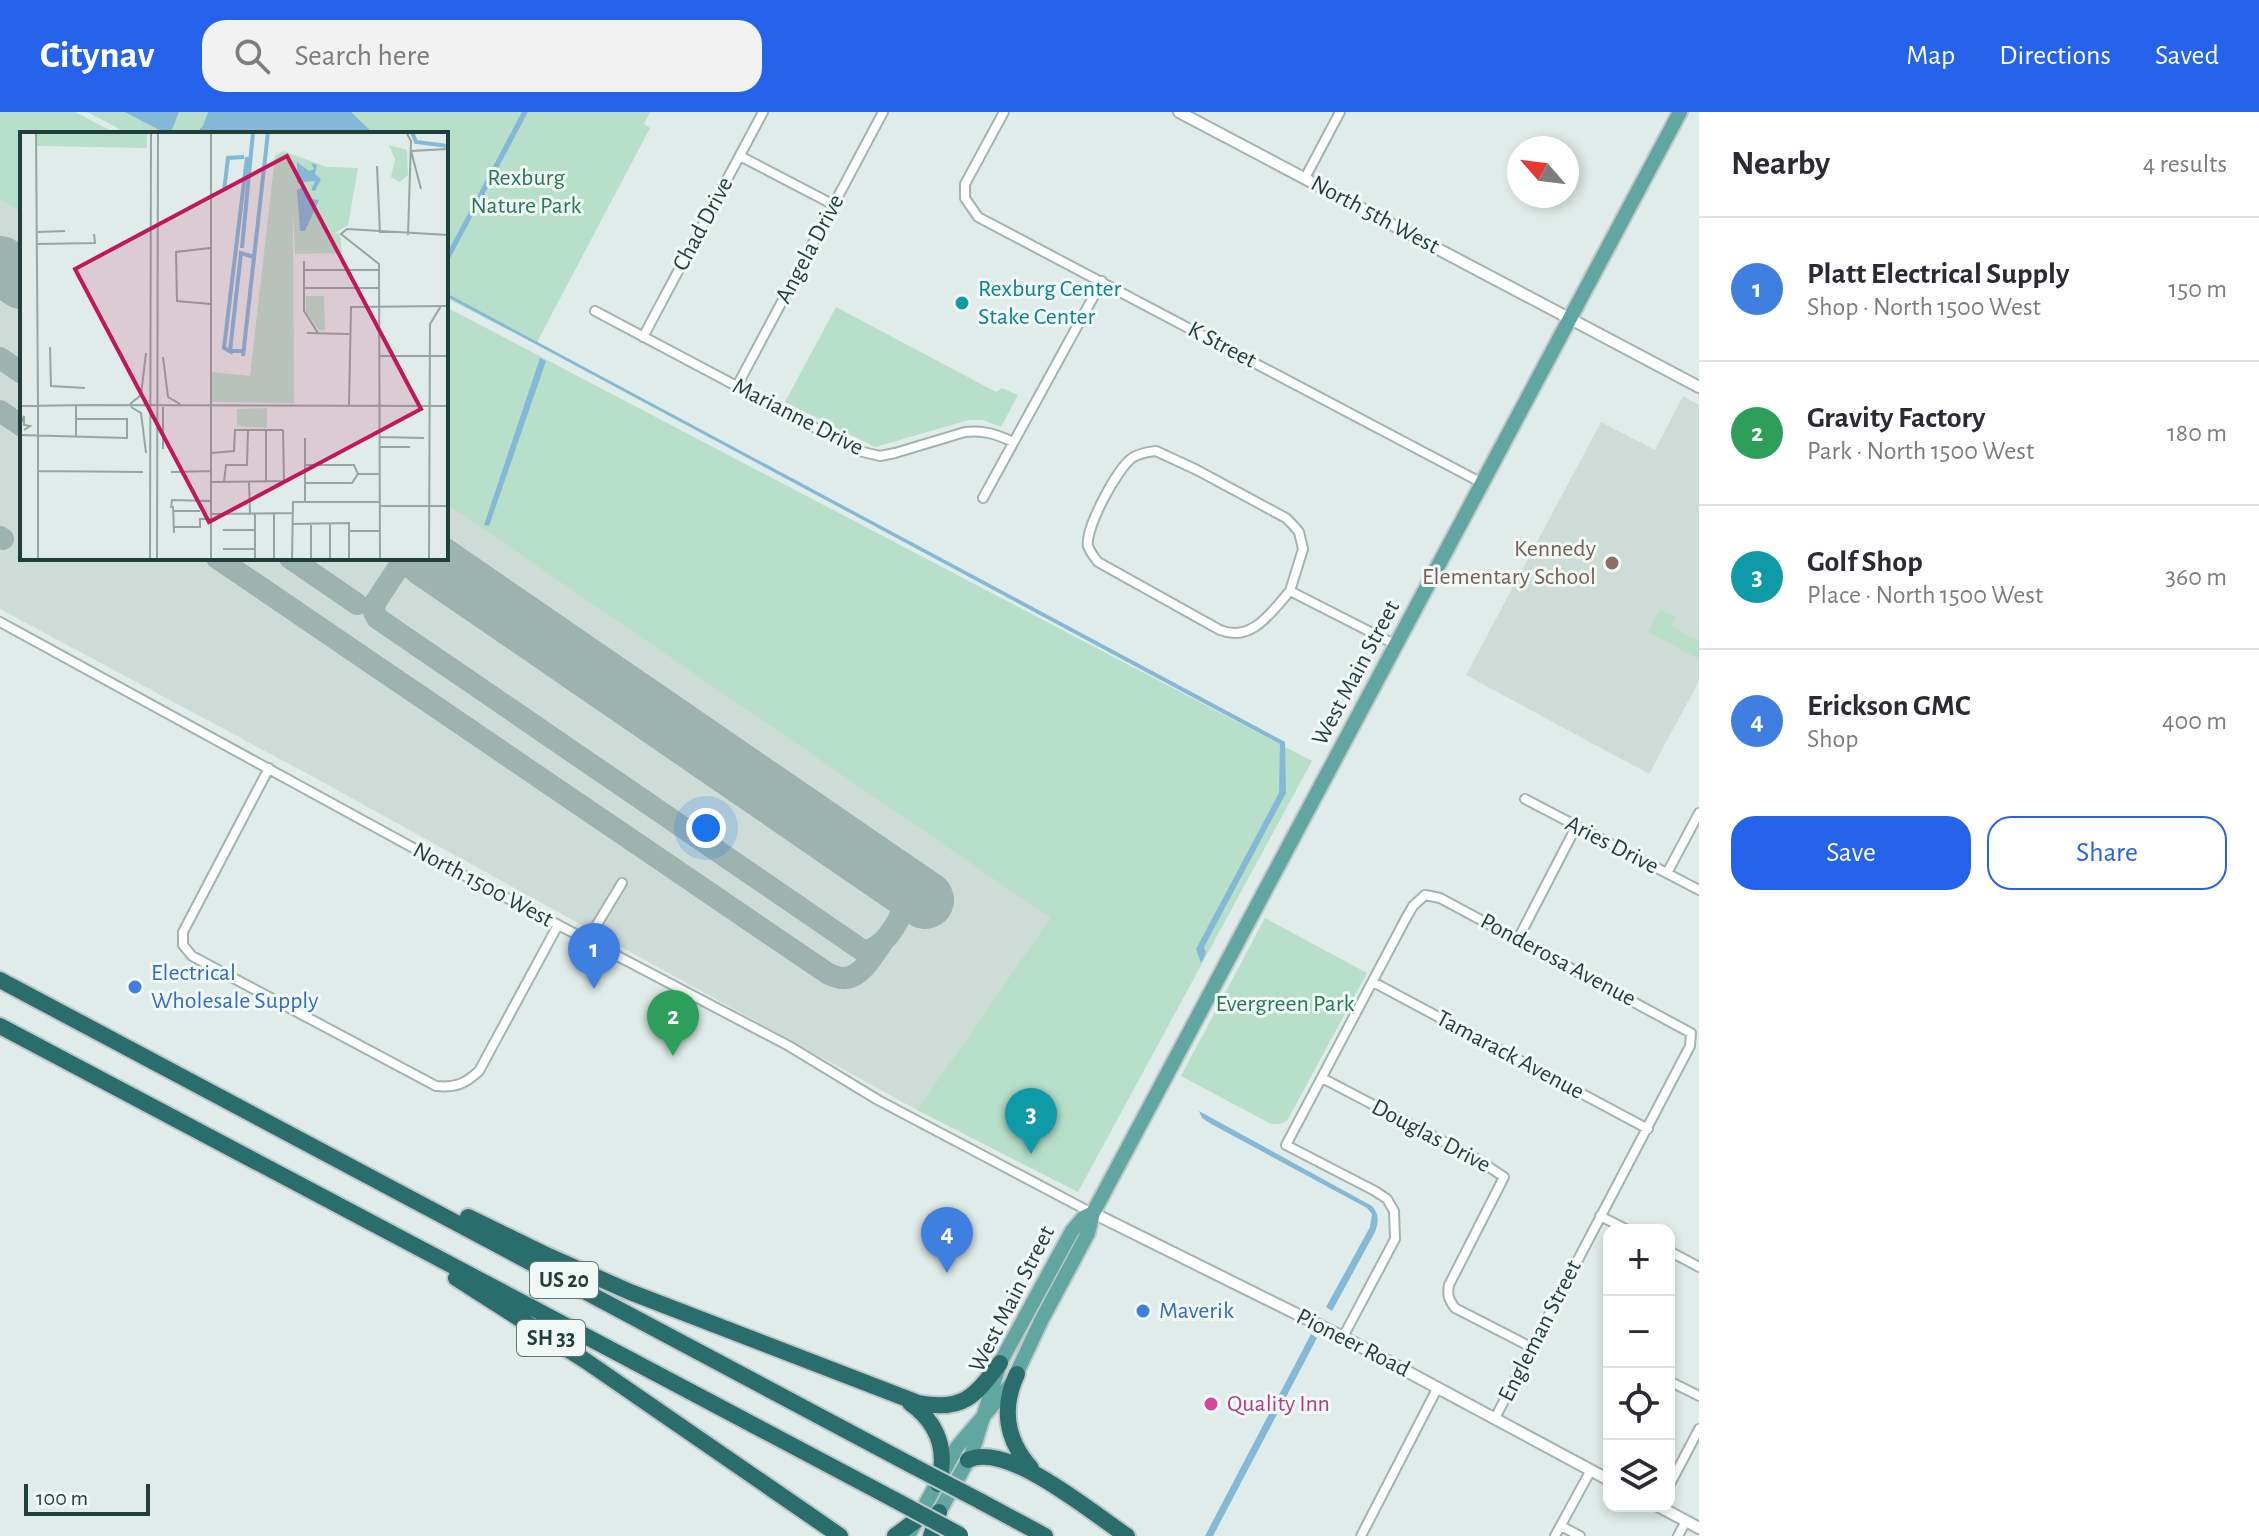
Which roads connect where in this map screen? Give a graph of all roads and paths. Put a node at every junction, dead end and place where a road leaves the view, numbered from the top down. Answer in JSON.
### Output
{"nodes":[{"id":1,"x":763,"y":112,"type":"edge"},
{"id":2,"x":883,"y":112,"type":"edge"},
{"id":3,"x":1004,"y":112,"type":"edge"},
{"id":4,"x":1179,"y":112,"type":"edge"},
{"id":5,"x":1340,"y":112,"type":"edge"},
{"id":6,"x":1680,"y":112,"type":"edge"},
{"id":7,"x":740,"y":156,"type":"junction"},
{"id":8,"x":1305,"y":178,"type":"junction"},
{"id":9,"x":834,"y":205,"type":"junction"},
{"id":10,"x":1102,"y":281,"type":"junction"},
{"id":11,"x":595,"y":311,"type":"dead end"},
{"id":12,"x":1569,"y":319,"type":"junction"},
{"id":13,"x":643,"y":337,"type":"junction"},
{"id":14,"x":737,"y":386,"type":"junction"},
{"id":15,"x":1699,"y":387,"type":"edge"},
{"id":16,"x":1013,"y":442,"type":"junction"},
{"id":17,"x":1482,"y":483,"type":"junction"},
{"id":18,"x":983,"y":498,"type":"dead end"},
{"id":19,"x":1290,"y":591,"type":"junction"},
{"id":20,"x":0,"y":622,"type":"edge"},
{"id":21,"x":1396,"y":645,"type":"junction"},
{"id":22,"x":269,"y":768,"type":"junction"},
{"id":23,"x":1525,"y":799,"type":"dead end"},
{"id":24,"x":1699,"y":813,"type":"edge"},
{"id":25,"x":1576,"y":827,"type":"junction"},
{"id":26,"x":1667,"y":873,"type":"junction"},
{"id":27,"x":622,"y":883,"type":"dead end"},
{"id":28,"x":1421,"y":884,"type":"dead end"},
{"id":29,"x":1699,"y":890,"type":"edge"},
{"id":30,"x":1425,"y":895,"type":"junction"},
{"id":31,"x":558,"y":925,"type":"junction"},
{"id":32,"x":1518,"y":939,"type":"junction"},
{"id":33,"x":587,"y":941,"type":"junction"},
{"id":34,"x":0,"y":980,"type":"edge"},
{"id":35,"x":1373,"y":982,"type":"junction"},
{"id":36,"x":0,"y":1026,"type":"edge"},
{"id":37,"x":1689,"y":1030,"type":"joint"},
{"id":38,"x":1322,"y":1078,"type":"junction"},
{"id":39,"x":215,"y":1094,"type":"junction"},
{"id":40,"x":1648,"y":1129,"type":"junction"},
{"id":41,"x":1093,"y":1213,"type":"junction"},
{"id":42,"x":361,"y":1216,"type":"junction"},
{"id":43,"x":1600,"y":1216,"type":"junction"},
{"id":44,"x":1616,"y":1224,"type":"edge"},
{"id":45,"x":1675,"y":1254,"type":"edge"},
{"id":46,"x":1699,"y":1267,"type":"edge"},
{"id":47,"x":1343,"y":1337,"type":"junction"},
{"id":48,"x":1531,"y":1347,"type":"junction"},
{"id":49,"x":1000,"y":1363,"type":"junction"},
{"id":50,"x":1017,"y":1374,"type":"junction"},
{"id":51,"x":1675,"y":1384,"type":"edge"},
{"id":52,"x":1438,"y":1387,"type":"junction"},
{"id":53,"x":898,"y":1396,"type":"junction"},
{"id":54,"x":1699,"y":1396,"type":"edge"},
{"id":55,"x":984,"y":1415,"type":"junction"},
{"id":56,"x":1495,"y":1418,"type":"junction"},
{"id":57,"x":1699,"y":1429,"type":"edge"},
{"id":58,"x":968,"y":1460,"type":"junction"},
{"id":59,"x":1591,"y":1470,"type":"junction"},
{"id":60,"x":1675,"y":1475,"type":"edge"},
{"id":61,"x":1603,"y":1477,"type":"edge"},
{"id":62,"x":1041,"y":1478,"type":"junction"},
{"id":63,"x":938,"y":1484,"type":"junction"},
{"id":64,"x":939,"y":1512,"type":"joint"},
{"id":65,"x":1669,"y":1512,"type":"edge"},
{"id":66,"x":919,"y":1518,"type":"junction"},
{"id":67,"x":1686,"y":1521,"type":"junction"},
{"id":68,"x":1561,"y":1526,"type":"junction"},
{"id":69,"x":1699,"y":1528,"type":"edge"},
{"id":70,"x":840,"y":1535,"type":"edge"},
{"id":71,"x":895,"y":1536,"type":"edge"},
{"id":72,"x":908,"y":1536,"type":"edge"},
{"id":73,"x":929,"y":1536,"type":"edge"},
{"id":74,"x":961,"y":1536,"type":"edge"},
{"id":75,"x":1045,"y":1536,"type":"edge"},
{"id":76,"x":1127,"y":1536,"type":"edge"},
{"id":77,"x":1361,"y":1536,"type":"edge"},
{"id":78,"x":1555,"y":1536,"type":"edge"},
{"id":79,"x":1580,"y":1536,"type":"edge"},
{"id":80,"x":1678,"y":1536,"type":"edge"}],
"edges":[{"from":1,"to":7,"type":"street","name":"Chad Drive"},
{"from":2,"to":9,"type":"street","name":"Angela Drive"},
{"from":3,"to":10,"type":"street","name":"K Street"},
{"from":4,"to":8,"type":"street","name":"North 5th West"},
{"from":5,"to":8,"type":"street"},
{"from":6,"to":12,"type":"main road","name":"West Main Street"},
{"from":7,"to":9,"type":"street"},
{"from":7,"to":13,"type":"street","name":"Chad Drive"},
{"from":8,"to":12,"type":"street","name":"North 5th West"},
{"from":9,"to":14,"type":"street","name":"Angela Drive"},
{"from":10,"to":16,"type":"street"},
{"from":10,"to":17,"type":"street","name":"K Street"},
{"from":11,"to":13,"type":"street","name":"Marianne Drive"},
{"from":12,"to":15,"type":"street","name":"North 5th West"},
{"from":12,"to":17,"type":"main road","name":"West Main Street"},
{"from":13,"to":14,"type":"street","name":"Marianne Drive"},
{"from":14,"to":16,"type":"street","name":"Marianne Drive"},
{"from":16,"to":18,"type":"street"},
{"from":17,"to":21,"type":"main road","name":"West Main Street"},
{"from":19,"to":19,"type":"street"},
{"from":19,"to":21,"type":"street"},
{"from":20,"to":22,"type":"street","name":"North 1500 West"},
{"from":21,"to":41,"type":"main road","name":"West Main Street"},
{"from":22,"to":31,"type":"street","name":"North 1500 West"},
{"from":22,"to":31,"type":"street"},
{"from":23,"to":25,"type":"street","name":"Aries Drive"},
{"from":24,"to":26,"type":"street"},
{"from":25,"to":26,"type":"street","name":"Aries Drive"},
{"from":25,"to":32,"type":"street"},
{"from":26,"to":29,"type":"street","name":"Aries Drive"},
{"from":27,"to":33,"type":"street"},
{"from":28,"to":30,"type":"street"},
{"from":30,"to":32,"type":"street","name":"Ponderosa Avenue"},
{"from":30,"to":35,"type":"street"},
{"from":31,"to":33,"type":"street","name":"North 1500 West"},
{"from":32,"to":37,"type":"street","name":"Ponderosa Avenue"},
{"from":33,"to":41,"type":"street","name":"North 1500 West"},
{"from":34,"to":39,"type":"highway","number":"US 20"},
{"from":35,"to":38,"type":"street"},
{"from":35,"to":40,"type":"street","name":"Tamarack Avenue"},
{"from":36,"to":42,"type":"highway","number":"US 20"},
{"from":37,"to":40,"type":"street","name":"Engleman Street"},
{"from":38,"to":47,"type":"street"},
{"from":38,"to":48,"type":"street","name":"Douglas Drive"},
{"from":39,"to":53,"type":"highway"},
{"from":39,"to":75,"type":"highway","number":"US 20","bridge":true},
{"from":40,"to":43,"type":"street","name":"Engleman Street"},
{"from":41,"to":47,"type":"street","name":"Pioneer Road"},
{"from":41,"to":49,"type":"main road","name":"West Main Street"},
{"from":41,"to":50,"type":"main road","name":"West Main Street"},
{"from":42,"to":70,"type":"highway","number":"SH 33"},
{"from":42,"to":74,"type":"highway","number":"US 20","bridge":true},
{"from":43,"to":44,"type":"street"},
{"from":43,"to":48,"type":"street","name":"Engleman Street"},
{"from":45,"to":46,"type":"street"},
{"from":47,"to":52,"type":"street","name":"Pioneer Road"},
{"from":48,"to":56,"type":"street","name":"Engleman Street"},
{"from":49,"to":53,"type":"highway"},
{"from":49,"to":55,"type":"main road","name":"West Main Street"},
{"from":50,"to":55,"type":"main road","name":"West Main Street"},
{"from":50,"to":62,"type":"highway"},
{"from":51,"to":54,"type":"street"},
{"from":52,"to":56,"type":"street","name":"Pioneer Road"},
{"from":52,"to":77,"type":"street"},
{"from":53,"to":63,"type":"highway"},
{"from":55,"to":58,"type":"main road","name":"West Main Street"},
{"from":55,"to":63,"type":"main road","name":"West Main Street"},
{"from":56,"to":59,"type":"street","name":"Pioneer Road"},
{"from":57,"to":60,"type":"street"},
{"from":58,"to":62,"type":"highway"},
{"from":58,"to":64,"type":"main road","name":"West Main Street"},
{"from":59,"to":61,"type":"street","name":"Pioneer Road"},
{"from":59,"to":68,"type":"street"},
{"from":62,"to":76,"type":"highway"},
{"from":63,"to":66,"type":"main road","name":"West Main Street"},
{"from":64,"to":73,"type":"highway"},
{"from":65,"to":67,"type":"street"},
{"from":66,"to":71,"type":"highway"},
{"from":66,"to":72,"type":"main road","name":"West Main Street"},
{"from":67,"to":69,"type":"street"},
{"from":67,"to":80,"type":"street"},
{"from":68,"to":78,"type":"street"},
{"from":68,"to":79,"type":"street"}]}
